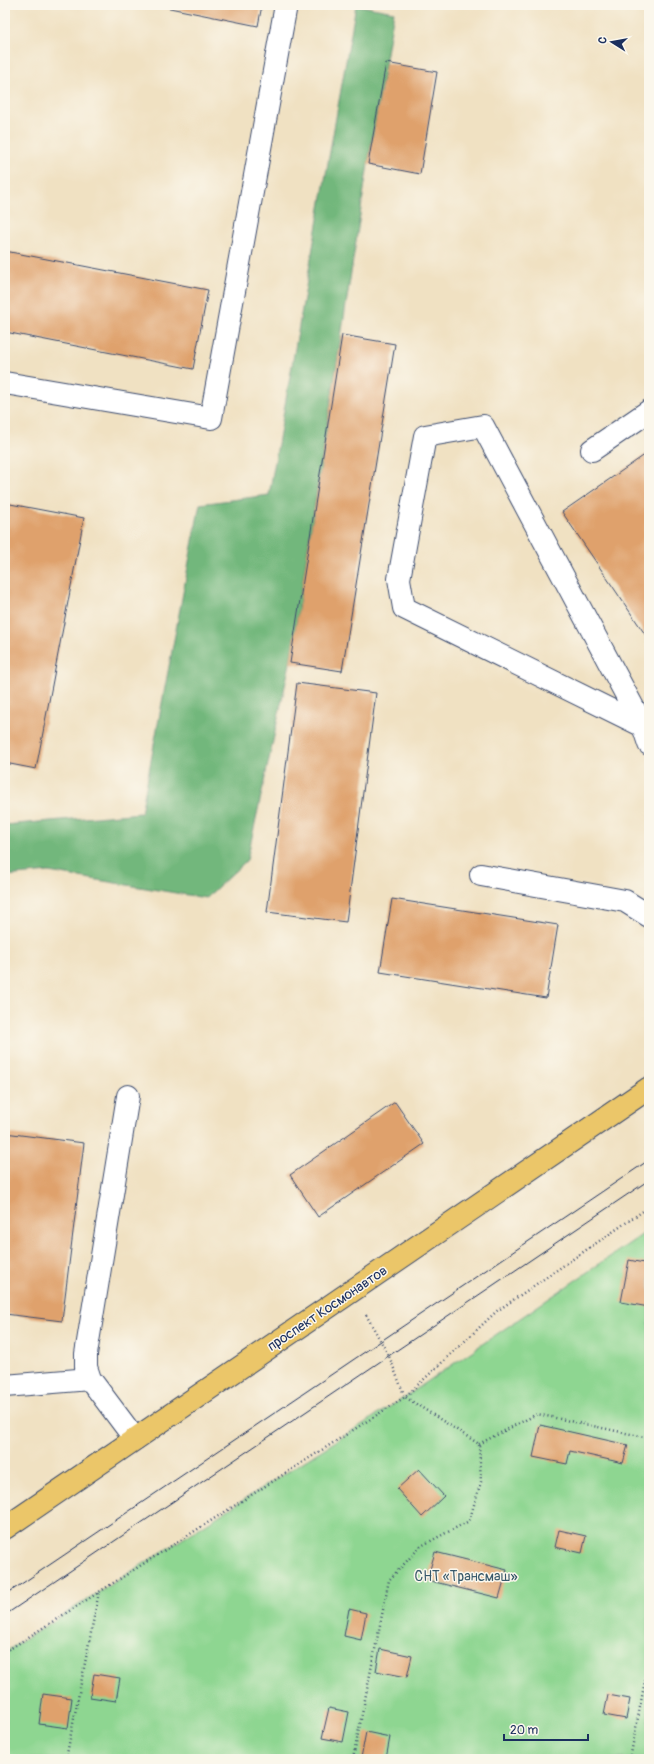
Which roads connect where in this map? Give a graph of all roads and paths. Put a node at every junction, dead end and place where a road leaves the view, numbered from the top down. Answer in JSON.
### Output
{"nodes":[{"id":1,"x":286,"y":5,"type":"edge"},
{"id":2,"x":5,"y":383,"type":"edge"},
{"id":3,"x":649,"y":411,"type":"edge"},
{"id":4,"x":592,"y":450,"type":"dead end"},
{"id":5,"x":646,"y":735,"type":"edge"},
{"id":6,"x":481,"y":875,"type":"dead end"},
{"id":7,"x":649,"y":916,"type":"edge"},
{"id":8,"x":649,"y":1088,"type":"edge"},
{"id":9,"x":128,"y":1096,"type":"dead end"},
{"id":10,"x":649,"y":1207,"type":"edge"},
{"id":11,"x":352,"y":1290,"type":"junction"},
{"id":12,"x":90,"y":1379,"type":"junction"},
{"id":13,"x":5,"y":1386,"type":"edge"},
{"id":14,"x":405,"y":1397,"type":"junction"},
{"id":15,"x":649,"y":1438,"type":"edge"},
{"id":16,"x":135,"y":1439,"type":"junction"},
{"id":17,"x":479,"y":1444,"type":"junction"},
{"id":18,"x":5,"y":1528,"type":"edge"},
{"id":19,"x":99,"y":1591,"type":"junction"},
{"id":20,"x":5,"y":1652,"type":"edge"},
{"id":21,"x":649,"y":1660,"type":"edge"},
{"id":22,"x":66,"y":1759,"type":"edge"},
{"id":23,"x":353,"y":1759,"type":"edge"},
{"id":24,"x":630,"y":1759,"type":"edge"}],
"edges":[{"from":1,"to":2,"type":"lane"},
{"from":3,"to":4,"type":"lane"},
{"from":5,"to":5,"type":"lane"},
{"from":6,"to":7,"type":"lane"},
{"from":8,"to":11,"type":"main road","name":"проспект Космонавтов"},
{"from":9,"to":12,"type":"lane"},
{"from":10,"to":14,"type":"path"},
{"from":11,"to":14,"type":"path"},
{"from":11,"to":16,"type":"main road","name":"проспект Космонавтов"},
{"from":12,"to":13,"type":"lane"},
{"from":12,"to":16,"type":"lane"},
{"from":14,"to":17,"type":"path"},
{"from":14,"to":19,"type":"path"},
{"from":15,"to":17,"type":"path"},
{"from":16,"to":18,"type":"main road","name":"проспект Космонавтов"},
{"from":17,"to":23,"type":"path"},
{"from":19,"to":20,"type":"path"},
{"from":19,"to":22,"type":"path"},
{"from":21,"to":24,"type":"path"}]}
